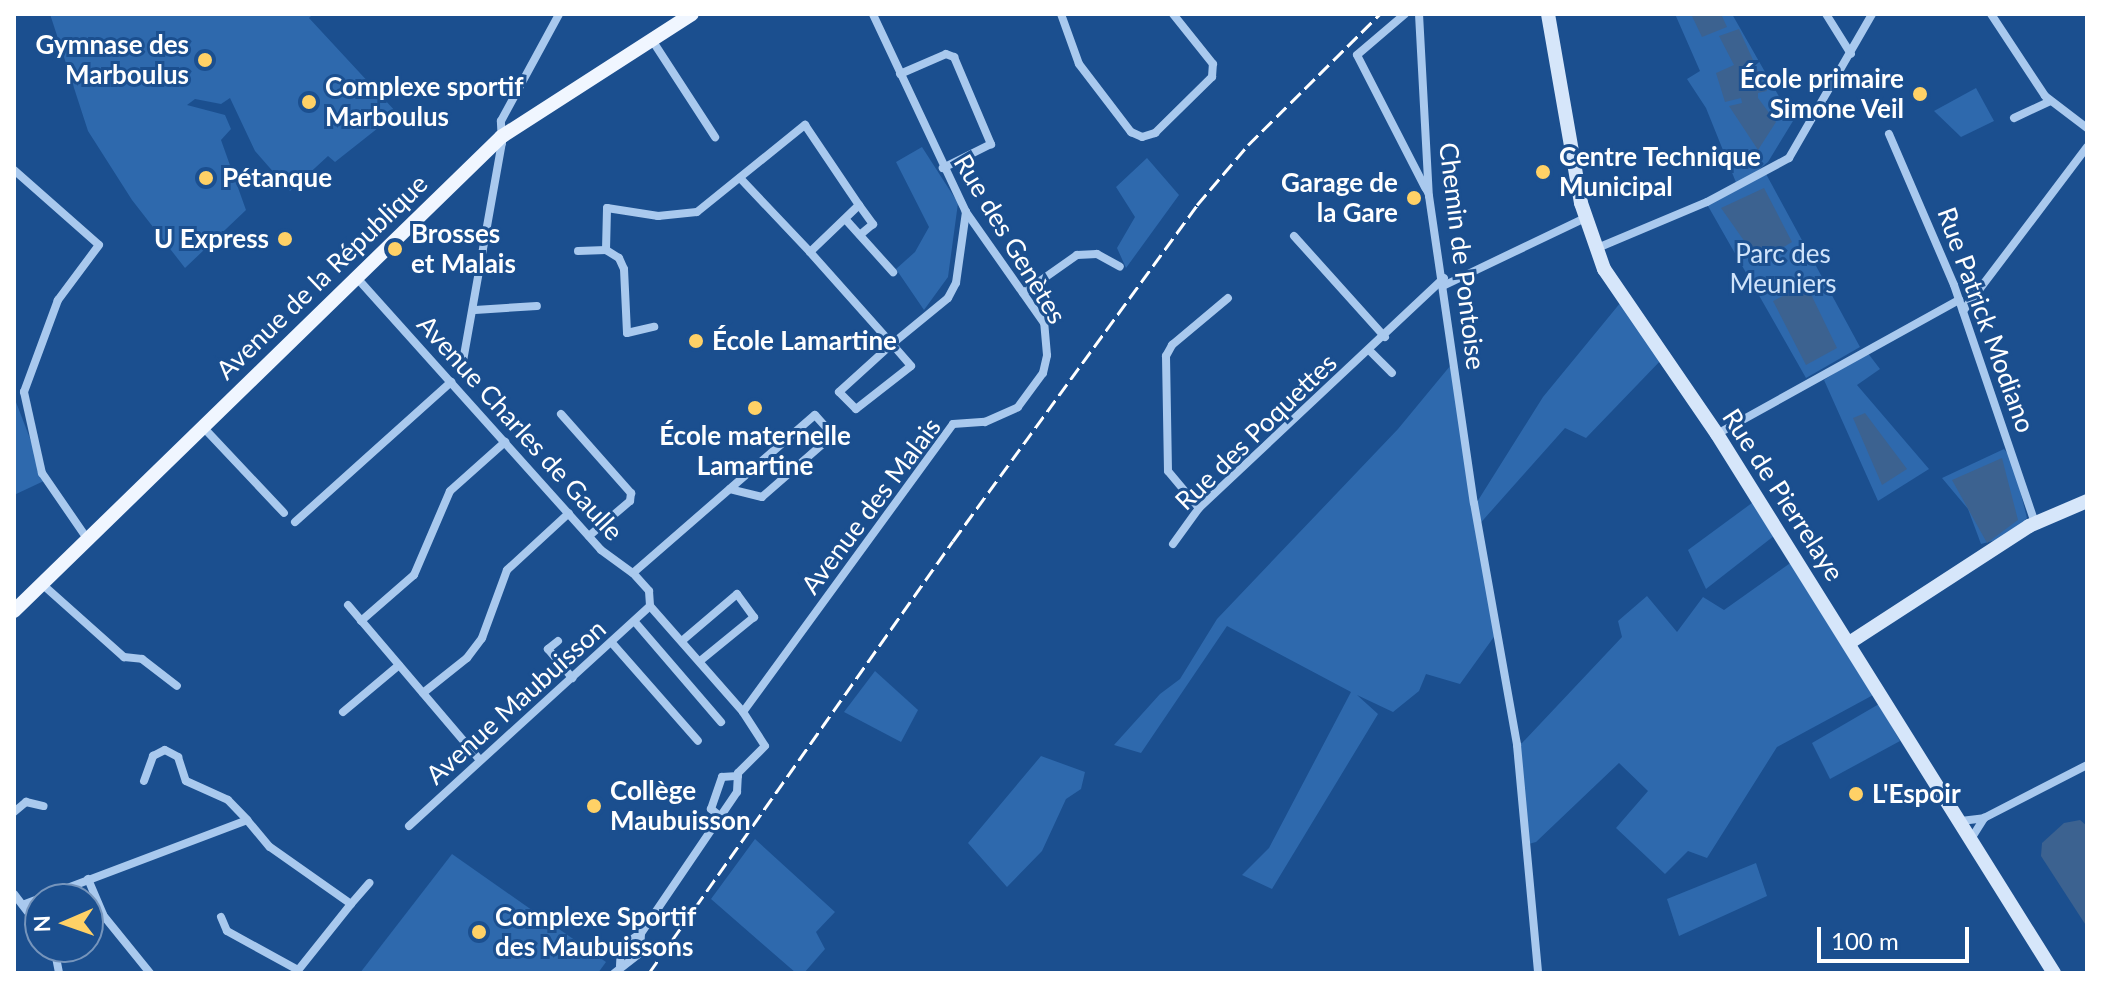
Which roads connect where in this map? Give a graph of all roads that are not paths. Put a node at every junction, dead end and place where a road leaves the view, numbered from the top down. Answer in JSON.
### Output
{"nodes":[{"id":1,"x":559,"y":14,"type":"edge"},
{"id":2,"x":692,"y":14,"type":"edge"},
{"id":3,"x":873,"y":14,"type":"edge"},
{"id":4,"x":1061,"y":14,"type":"edge"},
{"id":5,"x":1173,"y":14,"type":"edge"},
{"id":6,"x":1405,"y":14,"type":"edge"},
{"id":7,"x":1419,"y":14,"type":"edge"},
{"id":8,"x":1548,"y":14,"type":"edge"},
{"id":9,"x":1826,"y":14,"type":"edge"},
{"id":10,"x":1872,"y":14,"type":"edge"},
{"id":11,"x":1991,"y":14,"type":"edge"},
{"id":12,"x":652,"y":40,"type":"junction"},
{"id":13,"x":1851,"y":54,"type":"junction"},
{"id":14,"x":900,"y":74,"type":"junction"},
{"id":15,"x":2050,"y":101,"type":"junction"},
{"id":16,"x":506,"y":111,"type":"junction"},
{"id":17,"x":2014,"y":118,"type":"dead end"},
{"id":18,"x":515,"y":127,"type":"junction"},
{"id":19,"x":2087,"y":128,"type":"edge"},
{"id":20,"x":1889,"y":134,"type":"dead end"},
{"id":21,"x":501,"y":137,"type":"junction"},
{"id":22,"x":715,"y":137,"type":"dead end"},
{"id":23,"x":2087,"y":147,"type":"edge"},
{"id":24,"x":943,"y":168,"type":"junction"},
{"id":25,"x":14,"y":170,"type":"edge"},
{"id":26,"x":740,"y":178,"type":"junction"},
{"id":27,"x":1429,"y":196,"type":"junction"},
{"id":28,"x":859,"y":205,"type":"junction"},
{"id":29,"x":966,"y":212,"type":"junction"},
{"id":30,"x":1585,"y":218,"type":"junction"},
{"id":31,"x":847,"y":221,"type":"junction"},
{"id":32,"x":860,"y":235,"type":"junction"},
{"id":33,"x":1294,"y":236,"type":"dead end"},
{"id":34,"x":1594,"y":249,"type":"junction"},
{"id":35,"x":606,"y":250,"type":"junction"},
{"id":36,"x":578,"y":251,"type":"dead end"},
{"id":37,"x":810,"y":252,"type":"junction"},
{"id":38,"x":1120,"y":267,"type":"dead end"},
{"id":39,"x":893,"y":272,"type":"dead end"},
{"id":40,"x":357,"y":278,"type":"junction"},
{"id":41,"x":1444,"y":281,"type":"junction"},
{"id":42,"x":1023,"y":293,"type":"junction"},
{"id":43,"x":1228,"y":298,"type":"dead end"},
{"id":44,"x":1959,"y":300,"type":"junction"},
{"id":45,"x":537,"y":306,"type":"dead end"},
{"id":46,"x":475,"y":310,"type":"junction"},
{"id":47,"x":1963,"y":311,"type":"junction"},
{"id":48,"x":654,"y":327,"type":"dead end"},
{"id":49,"x":1385,"y":337,"type":"junction"},
{"id":50,"x":892,"y":344,"type":"junction"},
{"id":51,"x":1370,"y":351,"type":"junction"},
{"id":52,"x":1047,"y":355,"type":"joint"},
{"id":53,"x":463,"y":361,"type":"dead end"},
{"id":54,"x":1392,"y":373,"type":"dead end"},
{"id":55,"x":451,"y":382,"type":"junction"},
{"id":56,"x":561,"y":414,"type":"dead end"},
{"id":57,"x":203,"y":427,"type":"junction"},
{"id":58,"x":1717,"y":434,"type":"junction"},
{"id":59,"x":505,"y":442,"type":"junction"},
{"id":60,"x":730,"y":489,"type":"junction"},
{"id":61,"x":2087,"y":501,"type":"edge"},
{"id":62,"x":1199,"y":508,"type":"junction"},
{"id":63,"x":284,"y":513,"type":"dead end"},
{"id":64,"x":569,"y":513,"type":"junction"},
{"id":65,"x":295,"y":522,"type":"dead end"},
{"id":66,"x":2035,"y":523,"type":"junction"},
{"id":67,"x":589,"y":536,"type":"junction"},
{"id":68,"x":88,"y":540,"type":"junction"},
{"id":69,"x":1173,"y":544,"type":"dead end"},
{"id":70,"x":633,"y":573,"type":"junction"},
{"id":71,"x":42,"y":584,"type":"junction"},
{"id":72,"x":348,"y":605,"type":"dead end"},
{"id":73,"x":650,"y":606,"type":"junction"},
{"id":74,"x":14,"y":611,"type":"edge"},
{"id":75,"x":361,"y":621,"type":"junction"},
{"id":76,"x":635,"y":622,"type":"junction"},
{"id":77,"x":683,"y":640,"type":"junction"},
{"id":78,"x":558,"y":641,"type":"dead end"},
{"id":79,"x":612,"y":643,"type":"junction"},
{"id":80,"x":1849,"y":643,"type":"junction"},
{"id":81,"x":700,"y":661,"type":"junction"},
{"id":82,"x":399,"y":665,"type":"junction"},
{"id":83,"x":572,"y":678,"type":"junction"},
{"id":84,"x":177,"y":686,"type":"dead end"},
{"id":85,"x":423,"y":693,"type":"junction"},
{"id":86,"x":343,"y":712,"type":"dead end"},
{"id":87,"x":743,"y":712,"type":"junction"},
{"id":88,"x":721,"y":722,"type":"dead end"},
{"id":89,"x":698,"y":741,"type":"dead end"},
{"id":90,"x":479,"y":759,"type":"junction"},
{"id":91,"x":2087,"y":765,"type":"edge"},
{"id":92,"x":738,"y":776,"type":"junction"},
{"id":93,"x":144,"y":781,"type":"dead end"},
{"id":94,"x":44,"y":806,"type":"dead end"},
{"id":95,"x":14,"y":812,"type":"edge"},
{"id":96,"x":721,"y":817,"type":"junction"},
{"id":97,"x":1984,"y":818,"type":"junction"},
{"id":98,"x":247,"y":820,"type":"junction"},
{"id":99,"x":1961,"y":821,"type":"junction"},
{"id":100,"x":409,"y":826,"type":"dead end"},
{"id":101,"x":1971,"y":839,"type":"junction"},
{"id":102,"x":88,"y":879,"type":"junction"},
{"id":103,"x":78,"y":883,"type":"edge"},
{"id":104,"x":369,"y":883,"type":"dead end"},
{"id":105,"x":351,"y":904,"type":"junction"},
{"id":106,"x":221,"y":917,"type":"dead end"},
{"id":107,"x":641,"y":933,"type":"junction"},
{"id":108,"x":617,"y":970,"type":"edge"},
{"id":109,"x":297,"y":972,"type":"edge"},
{"id":110,"x":150,"y":973,"type":"edge"},
{"id":111,"x":1538,"y":973,"type":"edge"},
{"id":112,"x":2054,"y":973,"type":"edge"}],
"edges":[{"from":1,"to":16,"type":"street"},
{"from":2,"to":12,"type":"main road","name":"Avenue de la République"},
{"from":3,"to":14,"type":"street","name":"Rue des Genètes"},
{"from":4,"to":5,"type":"street"},
{"from":6,"to":27,"type":"street"},
{"from":7,"to":27,"type":"street","name":"Chemin de Pontoise"},
{"from":8,"to":30,"type":"main road","name":"Rue de Pierrelaye"},
{"from":9,"to":13,"type":"street"},
{"from":10,"to":13,"type":"street"},
{"from":11,"to":15,"type":"street"},
{"from":12,"to":18,"type":"main road","name":"Avenue de la République"},
{"from":12,"to":22,"type":"street"},
{"from":13,"to":34,"type":"street"},
{"from":14,"to":24,"type":"street","name":"Rue des Genètes"},
{"from":14,"to":24,"type":"street"},
{"from":15,"to":17,"type":"street"},
{"from":15,"to":19,"type":"street"},
{"from":16,"to":18,"type":"street"},
{"from":16,"to":21,"type":"street"},
{"from":18,"to":21,"type":"main road","name":"Avenue de la République"},
{"from":20,"to":44,"type":"street","name":"Rue Patrick Modiano"},
{"from":21,"to":40,"type":"main road","name":"Avenue de la République"},
{"from":21,"to":46,"type":"street"},
{"from":23,"to":47,"type":"street"},
{"from":24,"to":29,"type":"street","name":"Rue des Genètes"},
{"from":25,"to":68,"type":"street"},
{"from":26,"to":28,"type":"street"},
{"from":26,"to":35,"type":"street"},
{"from":26,"to":37,"type":"street"},
{"from":27,"to":41,"type":"street","name":"Chemin de Pontoise"},
{"from":28,"to":31,"type":"street"},
{"from":28,"to":32,"type":"street"},
{"from":29,"to":42,"type":"street","name":"Rue des Genètes"},
{"from":29,"to":50,"type":"street"},
{"from":30,"to":34,"type":"main road","name":"Rue de Pierrelaye"},
{"from":30,"to":41,"type":"street","name":"Rue des Poquettes"},
{"from":31,"to":32,"type":"street"},
{"from":31,"to":37,"type":"street"},
{"from":32,"to":39,"type":"street"},
{"from":33,"to":49,"type":"street"},
{"from":34,"to":58,"type":"main road","name":"Rue de Pierrelaye"},
{"from":35,"to":36,"type":"street"},
{"from":35,"to":48,"type":"street"},
{"from":37,"to":50,"type":"street"},
{"from":38,"to":42,"type":"street"},
{"from":40,"to":55,"type":"street","name":"Avenue Charles de Gaulle"},
{"from":40,"to":57,"type":"main road","name":"Avenue de la République"},
{"from":41,"to":49,"type":"street","name":"Rue des Poquettes"},
{"from":41,"to":111,"type":"street","name":"Chemin de Pontoise"},
{"from":42,"to":52,"type":"street","name":"Rue des Genètes"},
{"from":43,"to":62,"type":"street"},
{"from":44,"to":47,"type":"street","name":"Rue Patrick Modiano"},
{"from":44,"to":58,"type":"street"},
{"from":45,"to":46,"type":"street"},
{"from":46,"to":53,"type":"street"},
{"from":47,"to":66,"type":"street","name":"Rue Patrick Modiano"},
{"from":49,"to":51,"type":"street","name":"Rue des Poquettes"},
{"from":50,"to":50,"type":"street"},
{"from":51,"to":54,"type":"street","name":"Rue des Poquettes"},
{"from":51,"to":62,"type":"street","name":"Rue des Poquettes"},
{"from":52,"to":87,"type":"street","name":"Avenue des Malais"},
{"from":55,"to":59,"type":"street","name":"Avenue Charles de Gaulle"},
{"from":55,"to":65,"type":"street"},
{"from":56,"to":67,"type":"street"},
{"from":57,"to":63,"type":"street"},
{"from":57,"to":68,"type":"main road","name":"Avenue de la République"},
{"from":58,"to":80,"type":"main road","name":"Rue de Pierrelaye"},
{"from":59,"to":64,"type":"street","name":"Avenue Charles de Gaulle"},
{"from":59,"to":75,"type":"street"},
{"from":60,"to":60,"type":"street"},
{"from":60,"to":70,"type":"street"},
{"from":61,"to":66,"type":"main road"},
{"from":62,"to":69,"type":"street","name":"Rue des Poquettes"},
{"from":64,"to":67,"type":"street","name":"Avenue Charles de Gaulle"},
{"from":64,"to":85,"type":"street"},
{"from":66,"to":80,"type":"main road"},
{"from":67,"to":70,"type":"street","name":"Avenue Charles de Gaulle"},
{"from":68,"to":71,"type":"main road","name":"Avenue de la République"},
{"from":70,"to":73,"type":"street","name":"Avenue Charles de Gaulle"},
{"from":71,"to":74,"type":"main road","name":"Avenue de la République"},
{"from":71,"to":84,"type":"street"},
{"from":72,"to":75,"type":"street"},
{"from":73,"to":76,"type":"street","name":"Avenue Maubuisson"},
{"from":73,"to":77,"type":"street","name":"Avenue Charles de Gaulle"},
{"from":75,"to":82,"type":"street"},
{"from":76,"to":79,"type":"street","name":"Avenue Maubuisson"},
{"from":76,"to":88,"type":"street"},
{"from":77,"to":81,"type":"street","name":"Avenue Charles de Gaulle"},
{"from":77,"to":81,"type":"street"},
{"from":78,"to":83,"type":"street"},
{"from":79,"to":83,"type":"street","name":"Avenue Maubuisson"},
{"from":79,"to":89,"type":"street"},
{"from":80,"to":99,"type":"main road","name":"Rue de Pierrelaye"},
{"from":81,"to":87,"type":"street","name":"Avenue Charles de Gaulle"},
{"from":82,"to":85,"type":"street"},
{"from":82,"to":86,"type":"street"},
{"from":83,"to":90,"type":"street","name":"Avenue Maubuisson"},
{"from":85,"to":90,"type":"street"},
{"from":87,"to":92,"type":"street","name":"Avenue Charles de Gaulle"},
{"from":90,"to":100,"type":"street","name":"Avenue Maubuisson"},
{"from":91,"to":97,"type":"street"},
{"from":92,"to":96,"type":"street"},
{"from":92,"to":96,"type":"street"},
{"from":93,"to":98,"type":"street"},
{"from":94,"to":95,"type":"street"},
{"from":96,"to":107,"type":"street"},
{"from":97,"to":99,"type":"street"},
{"from":97,"to":101,"type":"street"},
{"from":98,"to":102,"type":"street"},
{"from":98,"to":105,"type":"street"},
{"from":99,"to":101,"type":"main road","name":"Rue de Pierrelaye"},
{"from":101,"to":112,"type":"main road","name":"Rue de Pierrelaye"},
{"from":102,"to":103,"type":"street"},
{"from":102,"to":110,"type":"street"},
{"from":104,"to":105,"type":"street"},
{"from":105,"to":109,"type":"street"},
{"from":106,"to":109,"type":"street"},
{"from":107,"to":108,"type":"street"},
{"from":107,"to":108,"type":"street"}]}
